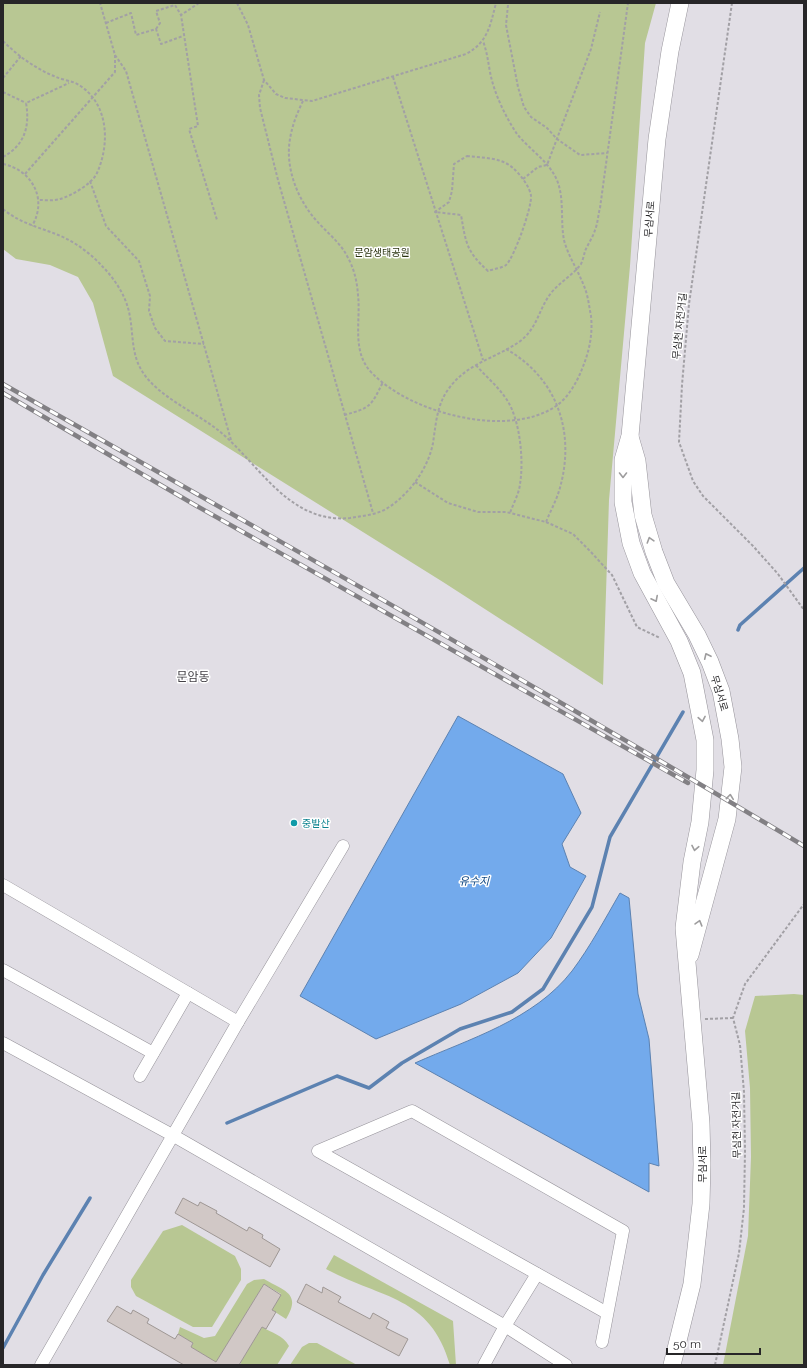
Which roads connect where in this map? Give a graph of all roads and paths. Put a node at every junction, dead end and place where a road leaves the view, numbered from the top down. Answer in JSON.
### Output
{"nodes":[{"id":1,"x":100,"y":3,"type":"edge"},
{"id":2,"x":198,"y":3,"type":"edge"},
{"id":3,"x":238,"y":3,"type":"edge"},
{"id":4,"x":496,"y":3,"type":"edge"},
{"id":5,"x":628,"y":3,"type":"edge"},
{"id":6,"x":680,"y":3,"type":"edge"},
{"id":7,"x":732,"y":3,"type":"edge"},
{"id":8,"x":508,"y":5,"type":"dead end"},
{"id":9,"x":600,"y":12,"type":"dead end"},
{"id":10,"x":181,"y":15,"type":"junction"},
{"id":11,"x":106,"y":23,"type":"junction"},
{"id":12,"x":156,"y":30,"type":"junction"},
{"id":13,"x":184,"y":36,"type":"junction"},
{"id":14,"x":3,"y":41,"type":"edge"},
{"id":15,"x":483,"y":41,"type":"junction"},
{"id":16,"x":115,"y":55,"type":"junction"},
{"id":17,"x":21,"y":56,"type":"junction"},
{"id":18,"x":393,"y":77,"type":"junction"},
{"id":19,"x":3,"y":78,"type":"edge"},
{"id":20,"x":264,"y":80,"type":"junction"},
{"id":21,"x":70,"y":83,"type":"junction"},
{"id":22,"x":3,"y":92,"type":"edge"},
{"id":23,"x":92,"y":98,"type":"junction"},
{"id":24,"x":302,"y":101,"type":"junction"},
{"id":25,"x":26,"y":103,"type":"junction"},
{"id":26,"x":557,"y":140,"type":"junction"},
{"id":27,"x":607,"y":153,"type":"junction"},
{"id":28,"x":3,"y":157,"type":"edge"},
{"id":29,"x":3,"y":164,"type":"edge"},
{"id":30,"x":548,"y":165,"type":"junction"},
{"id":31,"x":25,"y":174,"type":"junction"},
{"id":32,"x":523,"y":179,"type":"junction"},
{"id":33,"x":90,"y":181,"type":"junction"},
{"id":34,"x":38,"y":200,"type":"junction"},
{"id":35,"x":3,"y":209,"type":"edge"},
{"id":36,"x":435,"y":212,"type":"junction"},
{"id":37,"x":218,"y":220,"type":"dead end"},
{"id":38,"x":32,"y":226,"type":"junction"},
{"id":39,"x":577,"y":268,"type":"junction"},
{"id":40,"x":204,"y":344,"type":"junction"},
{"id":41,"x":506,"y":349,"type":"junction"},
{"id":42,"x":483,"y":360,"type":"junction"},
{"id":43,"x":476,"y":365,"type":"junction"},
{"id":44,"x":383,"y":382,"type":"junction"},
{"id":45,"x":558,"y":405,"type":"junction"},
{"id":46,"x":438,"y":411,"type":"junction"},
{"id":47,"x":344,"y":415,"type":"junction"},
{"id":48,"x":517,"y":420,"type":"junction"},
{"id":49,"x":630,"y":436,"type":"junction"},
{"id":50,"x":231,"y":441,"type":"junction"},
{"id":51,"x":415,"y":482,"type":"junction"},
{"id":52,"x":373,"y":513,"type":"junction"},
{"id":53,"x":510,"y":514,"type":"junction"},
{"id":54,"x":546,"y":522,"type":"junction"},
{"id":55,"x":804,"y":610,"type":"edge"},
{"id":56,"x":663,"y":640,"type":"dead end"},
{"id":57,"x":343,"y":846,"type":"dead end"},
{"id":58,"x":3,"y":885,"type":"edge"},
{"id":59,"x":804,"y":904,"type":"edge"},
{"id":60,"x":688,"y":960,"type":"junction"},
{"id":61,"x":3,"y":970,"type":"edge"},
{"id":62,"x":188,"y":993,"type":"junction"},
{"id":63,"x":732,"y":1018,"type":"junction"},
{"id":64,"x":692,"y":1019,"type":"junction"},
{"id":65,"x":238,"y":1022,"type":"junction"},
{"id":66,"x":3,"y":1043,"type":"edge"},
{"id":67,"x":153,"y":1053,"type":"junction"},
{"id":68,"x":140,"y":1076,"type":"dead end"},
{"id":69,"x":174,"y":1136,"type":"junction"},
{"id":70,"x":537,"y":1274,"type":"junction"},
{"id":71,"x":607,"y":1313,"type":"junction"},
{"id":72,"x":504,"y":1326,"type":"junction"},
{"id":73,"x":602,"y":1342,"type":"dead end"},
{"id":74,"x":41,"y":1365,"type":"edge"},
{"id":75,"x":484,"y":1365,"type":"edge"},
{"id":76,"x":566,"y":1365,"type":"edge"},
{"id":77,"x":672,"y":1365,"type":"edge"},
{"id":78,"x":715,"y":1365,"type":"edge"}],
"edges":[{"from":1,"to":11,"type":"path"},
{"from":2,"to":10,"type":"path"},
{"from":3,"to":20,"type":"path"},
{"from":4,"to":15,"type":"path"},
{"from":5,"to":27,"type":"path"},
{"from":6,"to":49,"type":"street","name":"무심서로"},
{"from":7,"to":55,"type":"path","name":"무심천 자전거길"},
{"from":8,"to":26,"type":"path"},
{"from":9,"to":26,"type":"path"},
{"from":10,"to":12,"type":"path"},
{"from":10,"to":13,"type":"path"},
{"from":11,"to":12,"type":"path"},
{"from":11,"to":16,"type":"path"},
{"from":12,"to":13,"type":"path"},
{"from":13,"to":37,"type":"path"},
{"from":14,"to":17,"type":"path"},
{"from":15,"to":18,"type":"path"},
{"from":15,"to":30,"type":"path"},
{"from":16,"to":23,"type":"path"},
{"from":16,"to":40,"type":"path"},
{"from":17,"to":19,"type":"path"},
{"from":17,"to":21,"type":"path"},
{"from":18,"to":24,"type":"path"},
{"from":18,"to":36,"type":"path"},
{"from":20,"to":24,"type":"path"},
{"from":20,"to":47,"type":"path"},
{"from":21,"to":23,"type":"path"},
{"from":21,"to":25,"type":"path"},
{"from":22,"to":25,"type":"path"},
{"from":23,"to":31,"type":"path"},
{"from":23,"to":33,"type":"path"},
{"from":24,"to":44,"type":"path"},
{"from":25,"to":28,"type":"path"},
{"from":26,"to":27,"type":"path"},
{"from":26,"to":30,"type":"path"},
{"from":27,"to":39,"type":"path"},
{"from":29,"to":31,"type":"path"},
{"from":30,"to":32,"type":"path"},
{"from":30,"to":39,"type":"path"},
{"from":31,"to":34,"type":"path"},
{"from":32,"to":36,"type":"path"},
{"from":32,"to":36,"type":"path"},
{"from":33,"to":34,"type":"path"},
{"from":33,"to":40,"type":"path"},
{"from":34,"to":38,"type":"path"},
{"from":35,"to":38,"type":"path"},
{"from":36,"to":42,"type":"path"},
{"from":38,"to":50,"type":"path"},
{"from":39,"to":41,"type":"path"},
{"from":39,"to":45,"type":"path"},
{"from":40,"to":50,"type":"path"},
{"from":41,"to":42,"type":"path"},
{"from":41,"to":45,"type":"path"},
{"from":42,"to":43,"type":"path"},
{"from":43,"to":46,"type":"path"},
{"from":43,"to":48,"type":"path"},
{"from":44,"to":46,"type":"path"},
{"from":44,"to":47,"type":"path"},
{"from":45,"to":48,"type":"path"},
{"from":45,"to":54,"type":"path"},
{"from":46,"to":48,"type":"path"},
{"from":46,"to":51,"type":"path"},
{"from":47,"to":52,"type":"path"},
{"from":48,"to":53,"type":"path"},
{"from":49,"to":60,"type":"street","name":"무심서로","one_way":true},
{"from":60,"to":49,"type":"street","name":"무심서로","one_way":true},
{"from":50,"to":52,"type":"path"},
{"from":51,"to":52,"type":"path"},
{"from":51,"to":53,"type":"path"},
{"from":53,"to":54,"type":"path"},
{"from":54,"to":56,"type":"path"},
{"from":57,"to":65,"type":"street"},
{"from":58,"to":62,"type":"street"},
{"from":59,"to":63,"type":"path"},
{"from":60,"to":64,"type":"street","name":"무심서로"},
{"from":61,"to":67,"type":"street"},
{"from":62,"to":65,"type":"street"},
{"from":62,"to":67,"type":"street"},
{"from":63,"to":64,"type":"path"},
{"from":63,"to":78,"type":"path","name":"무심천 자전거길"},
{"from":64,"to":77,"type":"street","name":"무심서로"},
{"from":65,"to":69,"type":"street"},
{"from":66,"to":69,"type":"street"},
{"from":67,"to":68,"type":"street"},
{"from":69,"to":72,"type":"street"},
{"from":69,"to":74,"type":"street"},
{"from":70,"to":71,"type":"street"},
{"from":70,"to":71,"type":"street"},
{"from":70,"to":72,"type":"street"},
{"from":71,"to":73,"type":"street"},
{"from":72,"to":75,"type":"street"},
{"from":72,"to":76,"type":"street"}]}
